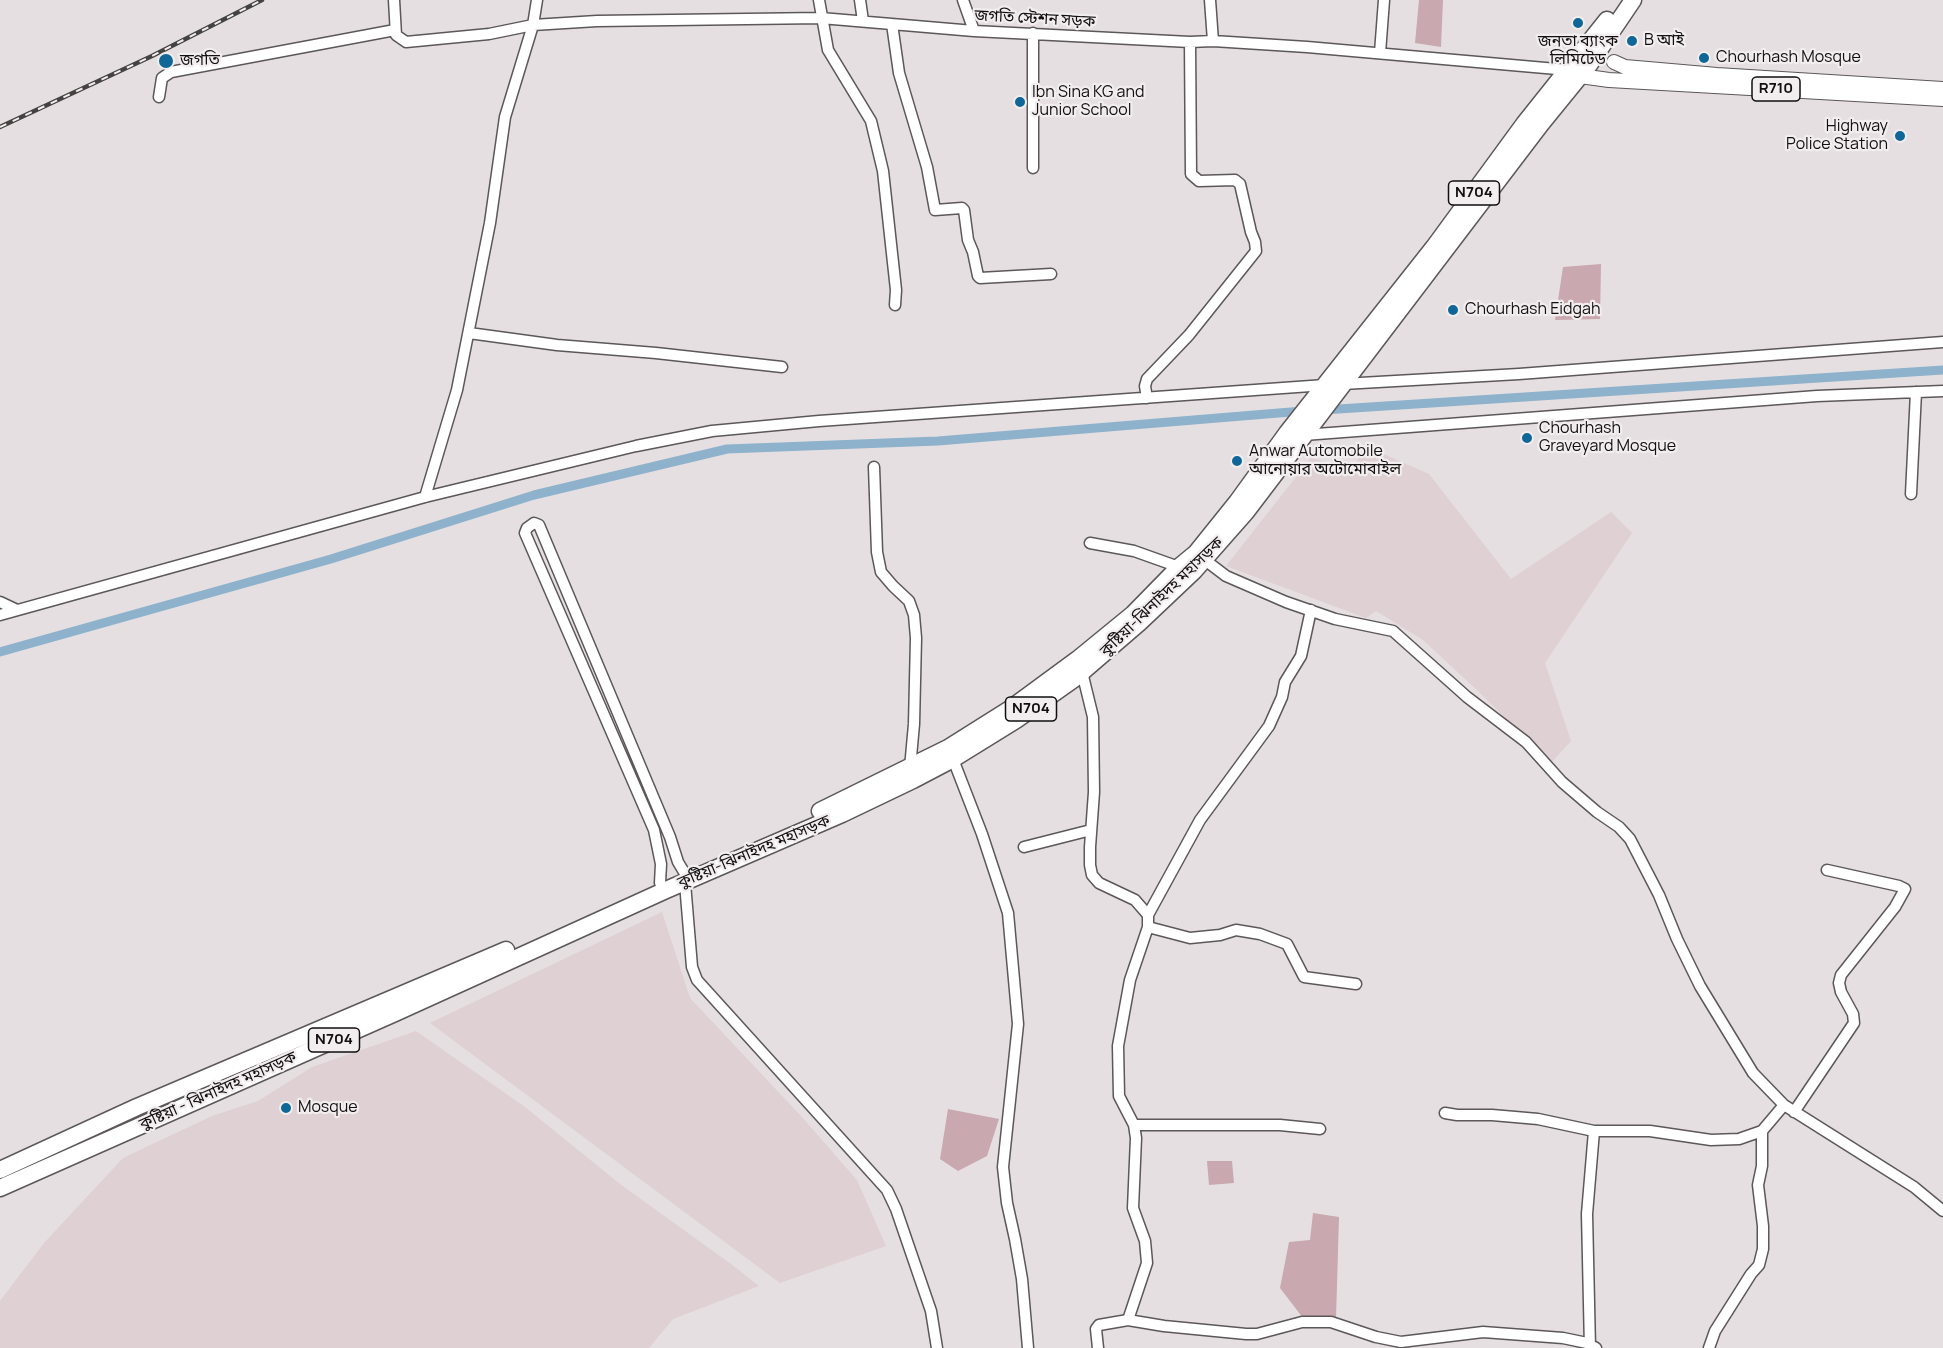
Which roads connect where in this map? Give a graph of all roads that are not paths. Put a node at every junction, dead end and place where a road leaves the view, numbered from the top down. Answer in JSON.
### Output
{"nodes":[{"id":1,"x":394,"y":0,"type":"edge"},
{"id":2,"x":537,"y":0,"type":"edge"},
{"id":3,"x":819,"y":0,"type":"edge"},
{"id":4,"x":860,"y":0,"type":"edge"},
{"id":5,"x":963,"y":0,"type":"edge"},
{"id":6,"x":1210,"y":0,"type":"edge"},
{"id":7,"x":1384,"y":0,"type":"edge"},
{"id":8,"x":1621,"y":0,"type":"edge"},
{"id":9,"x":1633,"y":0,"type":"edge"},
{"id":10,"x":821,"y":18,"type":"junction"},
{"id":11,"x":863,"y":21,"type":"junction"},
{"id":12,"x":892,"y":24,"type":"junction"},
{"id":13,"x":533,"y":25,"type":"junction"},
{"id":14,"x":395,"y":30,"type":"junction"},
{"id":15,"x":974,"y":31,"type":"junction"},
{"id":16,"x":1033,"y":33,"type":"junction"},
{"id":17,"x":1599,"y":40,"type":"junction"},
{"id":18,"x":1213,"y":41,"type":"junction"},
{"id":19,"x":1190,"y":42,"type":"junction"},
{"id":20,"x":1380,"y":53,"type":"junction"},
{"id":21,"x":1614,"y":62,"type":"junction"},
{"id":22,"x":1574,"y":73,"type":"junction"},
{"id":23,"x":1609,"y":80,"type":"junction"},
{"id":24,"x":1943,"y":89,"type":"edge"},
{"id":25,"x":1881,"y":91,"type":"junction"},
{"id":26,"x":159,"y":97,"type":"dead end"},
{"id":27,"x":1943,"y":99,"type":"edge"},
{"id":28,"x":1033,"y":168,"type":"dead end"},
{"id":29,"x":1051,"y":274,"type":"dead end"},
{"id":30,"x":895,"y":305,"type":"dead end"},
{"id":31,"x":469,"y":333,"type":"junction"},
{"id":32,"x":1943,"y":342,"type":"edge"},
{"id":33,"x":782,"y":367,"type":"dead end"},
{"id":34,"x":1335,"y":388,"type":"junction"},
{"id":35,"x":1943,"y":391,"type":"edge"},
{"id":36,"x":1916,"y":392,"type":"junction"},
{"id":37,"x":1147,"y":398,"type":"junction"},
{"id":38,"x":1305,"y":434,"type":"junction"},
{"id":39,"x":874,"y":467,"type":"dead end"},
{"id":40,"x":1911,"y":494,"type":"dead end"},
{"id":41,"x":425,"y":496,"type":"junction"},
{"id":42,"x":1090,"y":543,"type":"dead end"},
{"id":43,"x":1201,"y":557,"type":"junction"},
{"id":44,"x":1179,"y":567,"type":"junction"},
{"id":45,"x":0,"y":602,"type":"edge"},
{"id":46,"x":16,"y":610,"type":"junction"},
{"id":47,"x":1311,"y":610,"type":"junction"},
{"id":48,"x":0,"y":615,"type":"edge"},
{"id":49,"x":1080,"y":666,"type":"junction"},
{"id":50,"x":951,"y":753,"type":"junction"},
{"id":51,"x":910,"y":768,"type":"junction"},
{"id":52,"x":1091,"y":830,"type":"junction"},
{"id":53,"x":1024,"y":847,"type":"dead end"},
{"id":54,"x":1827,"y":870,"type":"dead end"},
{"id":55,"x":674,"y":881,"type":"junction"},
{"id":56,"x":1148,"y":915,"type":"junction"},
{"id":57,"x":1148,"y":927,"type":"junction"},
{"id":58,"x":1356,"y":984,"type":"dead end"},
{"id":59,"x":1784,"y":1105,"type":"junction"},
{"id":60,"x":1794,"y":1112,"type":"junction"},
{"id":61,"x":1445,"y":1113,"type":"dead end"},
{"id":62,"x":1134,"y":1125,"type":"junction"},
{"id":63,"x":1320,"y":1129,"type":"dead end"},
{"id":64,"x":1594,"y":1131,"type":"junction"},
{"id":65,"x":1762,"y":1131,"type":"junction"},
{"id":66,"x":0,"y":1170,"type":"edge"},
{"id":67,"x":0,"y":1188,"type":"edge"},
{"id":68,"x":1943,"y":1211,"type":"edge"},
{"id":69,"x":1128,"y":1320,"type":"junction"},
{"id":70,"x":1592,"y":1347,"type":"edge"},
{"id":71,"x":937,"y":1348,"type":"edge"},
{"id":72,"x":1028,"y":1348,"type":"edge"},
{"id":73,"x":1098,"y":1348,"type":"edge"},
{"id":74,"x":1709,"y":1348,"type":"edge"}],
"edges":[{"from":1,"to":14,"type":"street"},
{"from":2,"to":13,"type":"street"},
{"from":3,"to":10,"type":"street"},
{"from":4,"to":11,"type":"street"},
{"from":5,"to":15,"type":"street"},
{"from":6,"to":18,"type":"street"},
{"from":7,"to":20,"type":"street"},
{"from":8,"to":17,"type":"highway","name":"কুষ্টিয়া-ঝিনাইদহ মহাসড়ক","number":"N704"},
{"from":9,"to":17,"type":"highway","name":"কুষ্টিয়া-ঝিনাইদহ মহাসড়ক","number":"N704"},
{"from":10,"to":11,"type":"street","name":"জগতি স্টেশন সড়ক"},
{"from":10,"to":13,"type":"street","name":"জগতি স্টেশন সড়ক"},
{"from":10,"to":30,"type":"street"},
{"from":11,"to":12,"type":"street","name":"জগতি স্টেশন সড়ক"},
{"from":12,"to":15,"type":"street","name":"জগতি স্টেশন সড়ক"},
{"from":12,"to":29,"type":"street"},
{"from":13,"to":14,"type":"street","name":"জগতি স্টেশন সড়ক"},
{"from":13,"to":31,"type":"street"},
{"from":14,"to":26,"type":"street"},
{"from":15,"to":16,"type":"street","name":"জগতি স্টেশন সড়ক"},
{"from":16,"to":19,"type":"street","name":"জগতি স্টেশন সড়ক"},
{"from":16,"to":28,"type":"street"},
{"from":17,"to":21,"type":"main road"},
{"from":17,"to":22,"type":"highway","name":"কুষ্টিয়া-ঝিনাইদহ মহাসড়ক","number":"N704"},
{"from":18,"to":19,"type":"street","name":"জগতি স্টেশন সড়ক"},
{"from":18,"to":20,"type":"street","name":"জগতি স্টেশন সড়ক"},
{"from":19,"to":37,"type":"street"},
{"from":20,"to":22,"type":"street","name":"জগতি স্টেশন সড়ক"},
{"from":21,"to":23,"type":"main road"},
{"from":21,"to":25,"type":"main road","number":"R710"},
{"from":22,"to":23,"type":"main road","number":"R710"},
{"from":22,"to":34,"type":"highway","name":"কুষ্টিয়া-ঝিনাইদহ মহাসড়ক","number":"N704"},
{"from":23,"to":25,"type":"main road","number":"R710"},
{"from":24,"to":25,"type":"main road","number":"R710"},
{"from":25,"to":27,"type":"main road","number":"R710"},
{"from":31,"to":33,"type":"street"},
{"from":31,"to":41,"type":"street"},
{"from":32,"to":34,"type":"street"},
{"from":34,"to":37,"type":"street"},
{"from":34,"to":38,"type":"highway","name":"কুষ্টিয়া-ঝিনাইদহ মহাসড়ক","number":"N704"},
{"from":34,"to":43,"type":"highway","name":"কুষ্টিয়া-ঝিনাইদহ মহাসড়ক","number":"N704"},
{"from":35,"to":36,"type":"street"},
{"from":36,"to":38,"type":"street"},
{"from":36,"to":40,"type":"street"},
{"from":37,"to":41,"type":"street"},
{"from":38,"to":43,"type":"highway","name":"কুষ্টিয়া-ঝিনাইদহ মহাসড়ক","number":"N704"},
{"from":39,"to":51,"type":"street"},
{"from":41,"to":46,"type":"street"},
{"from":42,"to":44,"type":"street"},
{"from":43,"to":44,"type":"highway","name":"কুষ্টিয়া-ঝিনাইদহ মহাসড়ক","number":"N704"},
{"from":43,"to":47,"type":"street"},
{"from":43,"to":49,"type":"highway","name":"কুষ্টিয়া-ঝিনাইদহ মহাসড়ক","number":"N704"},
{"from":44,"to":49,"type":"highway","name":"কুষ্টিয়া-ঝিনাইদহ মহাসড়ক","number":"N704"},
{"from":45,"to":46,"type":"street"},
{"from":46,"to":48,"type":"street"},
{"from":47,"to":56,"type":"street"},
{"from":47,"to":59,"type":"street"},
{"from":49,"to":50,"type":"highway","name":"কুষ্টিয়া-ঝিনাইদহ মহাসড়ক","number":"N704"},
{"from":49,"to":52,"type":"street"},
{"from":50,"to":51,"type":"highway","name":"কুষ্টিয়া-ঝিনাইদহ মহাসড়ক","number":"N704"},
{"from":50,"to":55,"type":"highway","name":"কুষ্টিয়া-ঝিনাইদহ মহাসড়ক","number":"N704"},
{"from":50,"to":72,"type":"street"},
{"from":51,"to":55,"type":"highway","name":"কুষ্টিয়া-ঝিনাইদহ মহাসড়ক","number":"N704"},
{"from":52,"to":53,"type":"street"},
{"from":52,"to":56,"type":"street"},
{"from":54,"to":60,"type":"street"},
{"from":55,"to":55,"type":"street"},
{"from":55,"to":66,"type":"highway","name":"কুষ্টিয়া - ঝিনাইদহ মহাসড়ক","number":"N704"},
{"from":55,"to":67,"type":"highway","name":"কুষ্টিয়া - ঝিনাইদহ মহাসড়ক","number":"N704"},
{"from":55,"to":71,"type":"street"},
{"from":56,"to":57,"type":"street"},
{"from":57,"to":58,"type":"street"},
{"from":57,"to":62,"type":"street"},
{"from":59,"to":60,"type":"street"},
{"from":59,"to":65,"type":"street"},
{"from":60,"to":68,"type":"street"},
{"from":61,"to":64,"type":"street"},
{"from":62,"to":63,"type":"street"},
{"from":62,"to":69,"type":"street"},
{"from":64,"to":65,"type":"street"},
{"from":64,"to":70,"type":"street"},
{"from":65,"to":74,"type":"street"},
{"from":69,"to":70,"type":"street"},
{"from":69,"to":73,"type":"street"}]}
